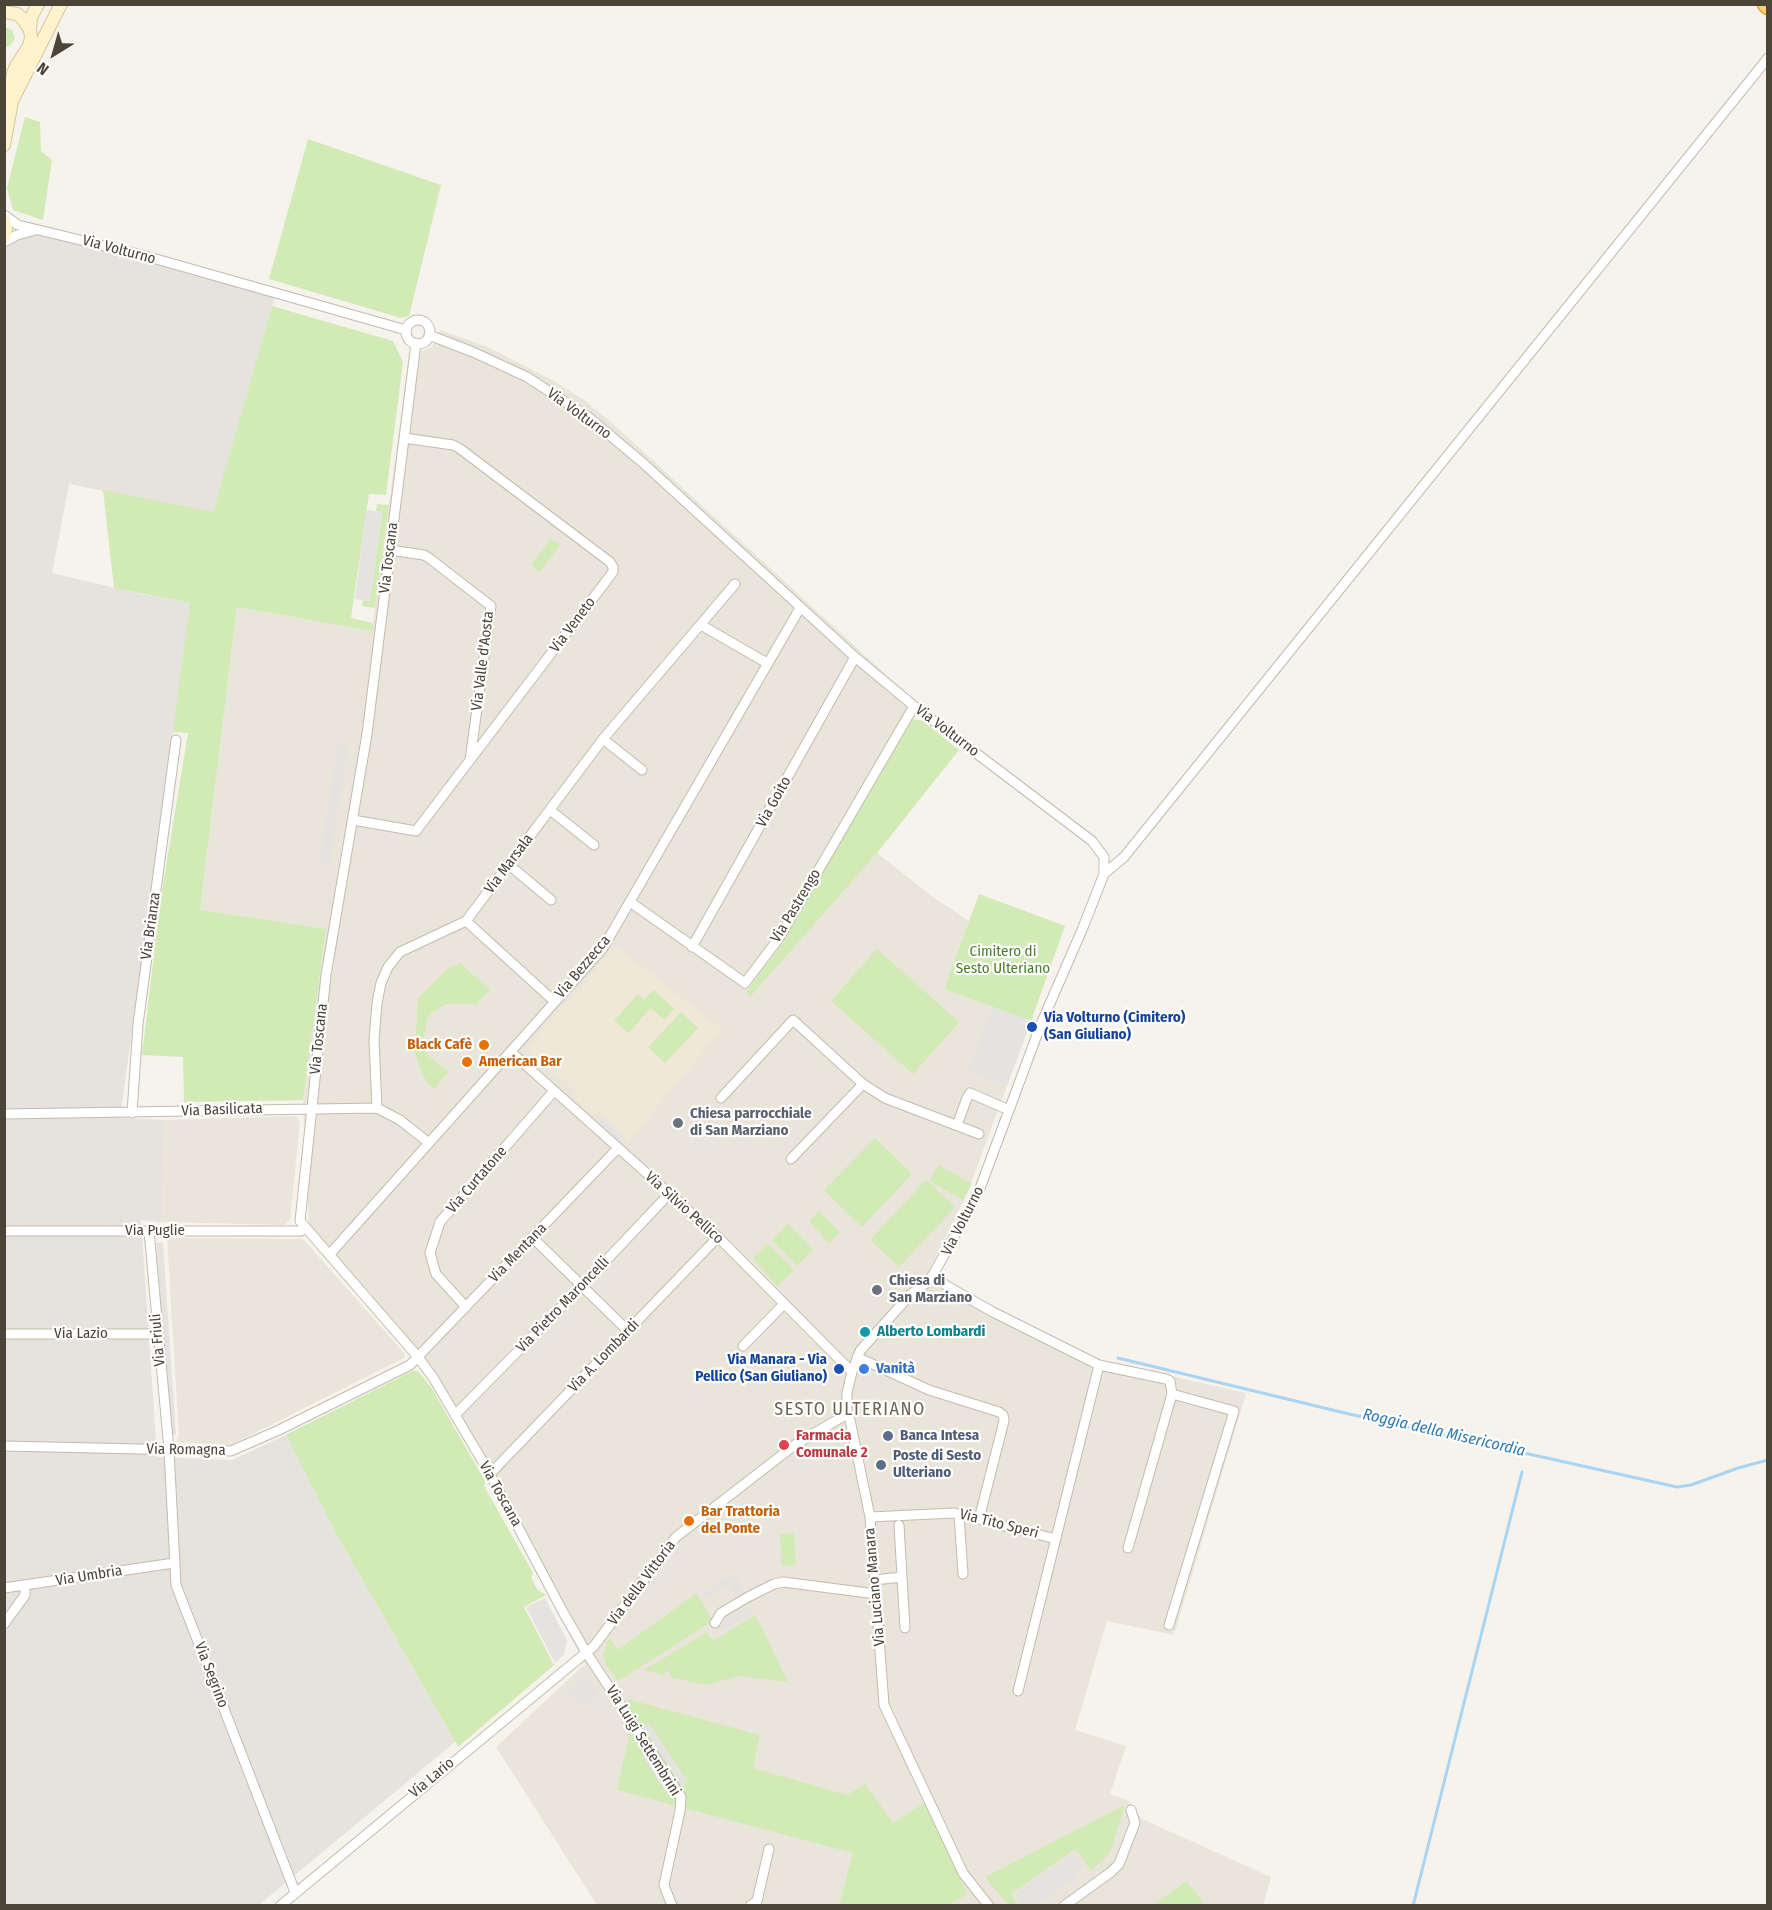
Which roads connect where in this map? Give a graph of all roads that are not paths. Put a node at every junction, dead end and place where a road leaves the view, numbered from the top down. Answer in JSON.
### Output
{"nodes":[{"id":1,"x":38,"y":4,"type":"edge"},
{"id":2,"x":61,"y":4,"type":"edge"},
{"id":3,"x":10,"y":13,"type":"edge"},
{"id":4,"x":30,"y":30,"type":"junction"},
{"id":5,"x":24,"y":54,"type":"junction"},
{"id":6,"x":1766,"y":59,"type":"edge"},
{"id":7,"x":4,"y":62,"type":"edge"},
{"id":8,"x":4,"y":72,"type":"edge"},
{"id":9,"x":11,"y":86,"type":"junction"},
{"id":10,"x":12,"y":100,"type":"junction"},
{"id":11,"x":4,"y":145,"type":"edge"},
{"id":12,"x":4,"y":218,"type":"edge"},
{"id":13,"x":39,"y":230,"type":"junction"},
{"id":14,"x":4,"y":237,"type":"edge"},
{"id":15,"x":4,"y":242,"type":"edge"},
{"id":16,"x":406,"y":330,"type":"junction"},
{"id":17,"x":429,"y":335,"type":"junction"},
{"id":18,"x":416,"y":344,"type":"junction"},
{"id":19,"x":404,"y":438,"type":"junction"},
{"id":20,"x":390,"y":550,"type":"junction"},
{"id":21,"x":735,"y":584,"type":"dead end"},
{"id":22,"x":800,"y":608,"type":"junction"},
{"id":23,"x":700,"y":624,"type":"junction"},
{"id":24,"x":855,"y":657,"type":"junction"},
{"id":25,"x":767,"y":663,"type":"junction"},
{"id":26,"x":914,"y":706,"type":"junction"},
{"id":27,"x":603,"y":739,"type":"junction"},
{"id":28,"x":176,"y":740,"type":"dead end"},
{"id":29,"x":470,"y":761,"type":"junction"},
{"id":30,"x":642,"y":770,"type":"dead end"},
{"id":31,"x":550,"y":810,"type":"junction"},
{"id":32,"x":353,"y":820,"type":"junction"},
{"id":33,"x":594,"y":846,"type":"dead end"},
{"id":34,"x":508,"y":864,"type":"junction"},
{"id":35,"x":1104,"y":874,"type":"junction"},
{"id":36,"x":551,"y":900,"type":"dead end"},
{"id":37,"x":630,"y":902,"type":"junction"},
{"id":38,"x":466,"y":921,"type":"junction"},
{"id":39,"x":692,"y":947,"type":"junction"},
{"id":40,"x":555,"y":1002,"type":"junction"},
{"id":41,"x":511,"y":1052,"type":"junction"},
{"id":42,"x":863,"y":1084,"type":"junction"},
{"id":43,"x":554,"y":1091,"type":"junction"},
{"id":44,"x":721,"y":1098,"type":"dead end"},
{"id":45,"x":311,"y":1108,"type":"junction"},
{"id":46,"x":377,"y":1108,"type":"junction"},
{"id":47,"x":1009,"y":1110,"type":"junction"},
{"id":48,"x":4,"y":1113,"type":"edge"},
{"id":49,"x":132,"y":1113,"type":"junction"},
{"id":50,"x":957,"y":1125,"type":"junction"},
{"id":51,"x":979,"y":1134,"type":"dead end"},
{"id":52,"x":429,"y":1143,"type":"junction"},
{"id":53,"x":618,"y":1148,"type":"junction"},
{"id":54,"x":791,"y":1159,"type":"dead end"},
{"id":55,"x":669,"y":1194,"type":"junction"},
{"id":56,"x":305,"y":1227,"type":"junction"},
{"id":57,"x":4,"y":1231,"type":"edge"},
{"id":58,"x":149,"y":1231,"type":"junction"},
{"id":59,"x":532,"y":1237,"type":"junction"},
{"id":60,"x":718,"y":1238,"type":"junction"},
{"id":61,"x":329,"y":1255,"type":"junction"},
{"id":62,"x":933,"y":1275,"type":"junction"},
{"id":63,"x":582,"y":1286,"type":"junction"},
{"id":64,"x":784,"y":1304,"type":"junction"},
{"id":65,"x":466,"y":1306,"type":"junction"},
{"id":66,"x":628,"y":1330,"type":"junction"},
{"id":67,"x":4,"y":1334,"type":"edge"},
{"id":68,"x":158,"y":1334,"type":"junction"},
{"id":69,"x":743,"y":1346,"type":"dead end"},
{"id":70,"x":857,"y":1357,"type":"junction"},
{"id":71,"x":418,"y":1358,"type":"junction"},
{"id":72,"x":1099,"y":1365,"type":"junction"},
{"id":73,"x":852,"y":1372,"type":"junction"},
{"id":74,"x":1172,"y":1394,"type":"junction"},
{"id":75,"x":847,"y":1414,"type":"junction"},
{"id":76,"x":455,"y":1415,"type":"junction"},
{"id":77,"x":4,"y":1446,"type":"edge"},
{"id":78,"x":169,"y":1450,"type":"junction"},
{"id":79,"x":490,"y":1474,"type":"junction"},
{"id":80,"x":959,"y":1514,"type":"junction"},
{"id":81,"x":870,"y":1517,"type":"junction"},
{"id":82,"x":979,"y":1519,"type":"junction"},
{"id":83,"x":899,"y":1525,"type":"dead end"},
{"id":84,"x":1056,"y":1539,"type":"junction"},
{"id":85,"x":1128,"y":1548,"type":"dead end"},
{"id":86,"x":174,"y":1563,"type":"junction"},
{"id":87,"x":963,"y":1574,"type":"dead end"},
{"id":88,"x":902,"y":1577,"type":"junction"},
{"id":89,"x":874,"y":1580,"type":"junction"},
{"id":90,"x":25,"y":1586,"type":"junction"},
{"id":91,"x":4,"y":1588,"type":"edge"},
{"id":92,"x":876,"y":1594,"type":"junction"},
{"id":93,"x":715,"y":1623,"type":"dead end"},
{"id":94,"x":4,"y":1624,"type":"edge"},
{"id":95,"x":1169,"y":1625,"type":"dead end"},
{"id":96,"x":905,"y":1628,"type":"dead end"},
{"id":97,"x":586,"y":1652,"type":"junction"},
{"id":98,"x":1018,"y":1691,"type":"dead end"},
{"id":99,"x":1131,"y":1810,"type":"dead end"},
{"id":100,"x":769,"y":1849,"type":"dead end"},
{"id":101,"x":295,"y":1892,"type":"junction"},
{"id":102,"x":756,"y":1904,"type":"edge"},
{"id":103,"x":280,"y":1905,"type":"edge"},
{"id":104,"x":672,"y":1905,"type":"edge"},
{"id":105,"x":989,"y":1905,"type":"edge"},
{"id":106,"x":1064,"y":1905,"type":"edge"}],
"edges":[{"from":1,"to":3,"type":"street"},
{"from":1,"to":4,"type":"street"},
{"from":2,"to":10,"type":"street"},
{"from":3,"to":4,"type":"street"},
{"from":4,"to":5,"type":"street"},
{"from":5,"to":7,"type":"street"},
{"from":5,"to":9,"type":"street"},
{"from":6,"to":35,"type":"street"},
{"from":8,"to":9,"type":"street"},
{"from":9,"to":10,"type":"street"},
{"from":10,"to":11,"type":"street"},
{"from":12,"to":13,"type":"street","name":"Via Volturno"},
{"from":12,"to":14,"type":"street","name":"Via Volturno"},
{"from":13,"to":15,"type":"street"},
{"from":13,"to":16,"type":"street","name":"Via Volturno"},
{"from":16,"to":17,"type":"street","name":"Via Volturno"},
{"from":16,"to":18,"type":"street"},
{"from":17,"to":18,"type":"street"},
{"from":17,"to":22,"type":"street","name":"Via Volturno"},
{"from":18,"to":19,"type":"street","name":"Via Toscana"},
{"from":19,"to":20,"type":"street","name":"Via Toscana"},
{"from":19,"to":29,"type":"street","name":"Via Veneto"},
{"from":20,"to":29,"type":"street","name":"Via Valle d'Aosta"},
{"from":20,"to":32,"type":"street","name":"Via Toscana"},
{"from":21,"to":23,"type":"street","name":"Via Marsala"},
{"from":22,"to":24,"type":"street","name":"Via Volturno"},
{"from":22,"to":25,"type":"street","name":"Via Bezzecca"},
{"from":23,"to":25,"type":"street"},
{"from":23,"to":27,"type":"street","name":"Via Marsala"},
{"from":24,"to":26,"type":"street","name":"Via Volturno"},
{"from":24,"to":39,"type":"street","name":"Via Goito"},
{"from":25,"to":37,"type":"street","name":"Via Bezzecca"},
{"from":26,"to":35,"type":"street","name":"Via Volturno"},
{"from":26,"to":39,"type":"street","name":"Via Pastrengo"},
{"from":27,"to":30,"type":"street"},
{"from":27,"to":31,"type":"street","name":"Via Marsala"},
{"from":28,"to":49,"type":"street","name":"Via Brianza"},
{"from":29,"to":32,"type":"street","name":"Via Veneto"},
{"from":31,"to":33,"type":"street"},
{"from":31,"to":34,"type":"street","name":"Via Marsala"},
{"from":32,"to":45,"type":"street","name":"Via Toscana"},
{"from":34,"to":36,"type":"street"},
{"from":34,"to":38,"type":"street","name":"Via Marsala"},
{"from":35,"to":47,"type":"street","name":"Via Volturno"},
{"from":37,"to":39,"type":"street","name":"Via Pastrengo"},
{"from":37,"to":40,"type":"street","name":"Via Bezzecca"},
{"from":38,"to":40,"type":"street"},
{"from":38,"to":46,"type":"street","name":"Via Marsala"},
{"from":40,"to":41,"type":"street","name":"Via Bezzecca"},
{"from":41,"to":43,"type":"street","name":"Via Silvio Pellico"},
{"from":41,"to":52,"type":"street","name":"Via Bezzecca"},
{"from":42,"to":44,"type":"street"},
{"from":42,"to":50,"type":"street"},
{"from":42,"to":54,"type":"street"},
{"from":43,"to":53,"type":"street","name":"Via Silvio Pellico"},
{"from":43,"to":65,"type":"street","name":"Via Curtatone"},
{"from":45,"to":46,"type":"street","name":"Via Basilicata"},
{"from":45,"to":49,"type":"street","name":"Via Basilicata"},
{"from":45,"to":56,"type":"street","name":"Via Toscana"},
{"from":46,"to":52,"type":"street","name":"Via Basilicata"},
{"from":47,"to":50,"type":"street"},
{"from":47,"to":62,"type":"street","name":"Via Volturno"},
{"from":48,"to":49,"type":"street","name":"Via Basilicata"},
{"from":50,"to":51,"type":"street"},
{"from":52,"to":61,"type":"street","name":"Via Bezzecca"},
{"from":53,"to":55,"type":"street","name":"Via Silvio Pellico"},
{"from":53,"to":59,"type":"street","name":"Via Mentana"},
{"from":55,"to":60,"type":"street","name":"Via Silvio Pellico"},
{"from":55,"to":63,"type":"street","name":"Via Pietro Maroncelli"},
{"from":56,"to":58,"type":"street","name":"Via Puglie"},
{"from":56,"to":61,"type":"street","name":"Via Toscana"},
{"from":57,"to":58,"type":"street","name":"Via Puglie"},
{"from":58,"to":68,"type":"street","name":"Via Friuli"},
{"from":59,"to":63,"type":"street"},
{"from":59,"to":65,"type":"street","name":"Via Mentana"},
{"from":60,"to":64,"type":"street","name":"Via Silvio Pellico"},
{"from":60,"to":66,"type":"street","name":"Via A. Lombardi"},
{"from":61,"to":71,"type":"street","name":"Via Toscana"},
{"from":62,"to":70,"type":"street","name":"Via Luciano Manara"},
{"from":62,"to":72,"type":"street"},
{"from":63,"to":66,"type":"street"},
{"from":63,"to":76,"type":"street","name":"Via Pietro Maroncelli"},
{"from":64,"to":69,"type":"street"},
{"from":64,"to":73,"type":"street","name":"Via Silvio Pellico"},
{"from":65,"to":71,"type":"street","name":"Via Mentana"},
{"from":66,"to":79,"type":"street","name":"Via A. Lombardi"},
{"from":67,"to":68,"type":"street","name":"Via Lazio"},
{"from":68,"to":78,"type":"street","name":"Via Friuli"},
{"from":70,"to":73,"type":"street","name":"Via Luciano Manara"},
{"from":70,"to":82,"type":"street"},
{"from":71,"to":76,"type":"street","name":"Via Toscana"},
{"from":71,"to":78,"type":"street","name":"Via Romagna"},
{"from":72,"to":74,"type":"street"},
{"from":72,"to":84,"type":"street"},
{"from":73,"to":75,"type":"street","name":"Via Luciano Manara"},
{"from":74,"to":85,"type":"street"},
{"from":74,"to":95,"type":"street"},
{"from":75,"to":81,"type":"street","name":"Via Luciano Manara"},
{"from":75,"to":97,"type":"street","name":"Via della Vittoria"},
{"from":76,"to":79,"type":"street","name":"Via Toscana"},
{"from":77,"to":78,"type":"street","name":"Via Romagna"},
{"from":78,"to":86,"type":"street","name":"Via Segrino"},
{"from":79,"to":97,"type":"street","name":"Via Toscana"},
{"from":80,"to":81,"type":"street","name":"Via Tito Speri"},
{"from":80,"to":82,"type":"street","name":"Via Tito Speri"},
{"from":80,"to":87,"type":"street"},
{"from":81,"to":89,"type":"street","name":"Via Luciano Manara"},
{"from":82,"to":84,"type":"street","name":"Via Tito Speri"},
{"from":83,"to":88,"type":"street"},
{"from":84,"to":98,"type":"street"},
{"from":86,"to":90,"type":"street","name":"Via Umbria"},
{"from":86,"to":101,"type":"street","name":"Via Segrino"},
{"from":88,"to":89,"type":"street"},
{"from":88,"to":96,"type":"street"},
{"from":89,"to":92,"type":"street","name":"Via Luciano Manara"},
{"from":90,"to":91,"type":"street","name":"Via Umbria"},
{"from":90,"to":94,"type":"street"},
{"from":92,"to":93,"type":"street"},
{"from":92,"to":105,"type":"street","name":"Via Luciano Manara"},
{"from":97,"to":101,"type":"street","name":"Via Lario"},
{"from":97,"to":104,"type":"street","name":"Via Luigi Settembrini"},
{"from":99,"to":106,"type":"street"},
{"from":100,"to":102,"type":"street"},
{"from":101,"to":103,"type":"street","name":"Via Lario"}]}
